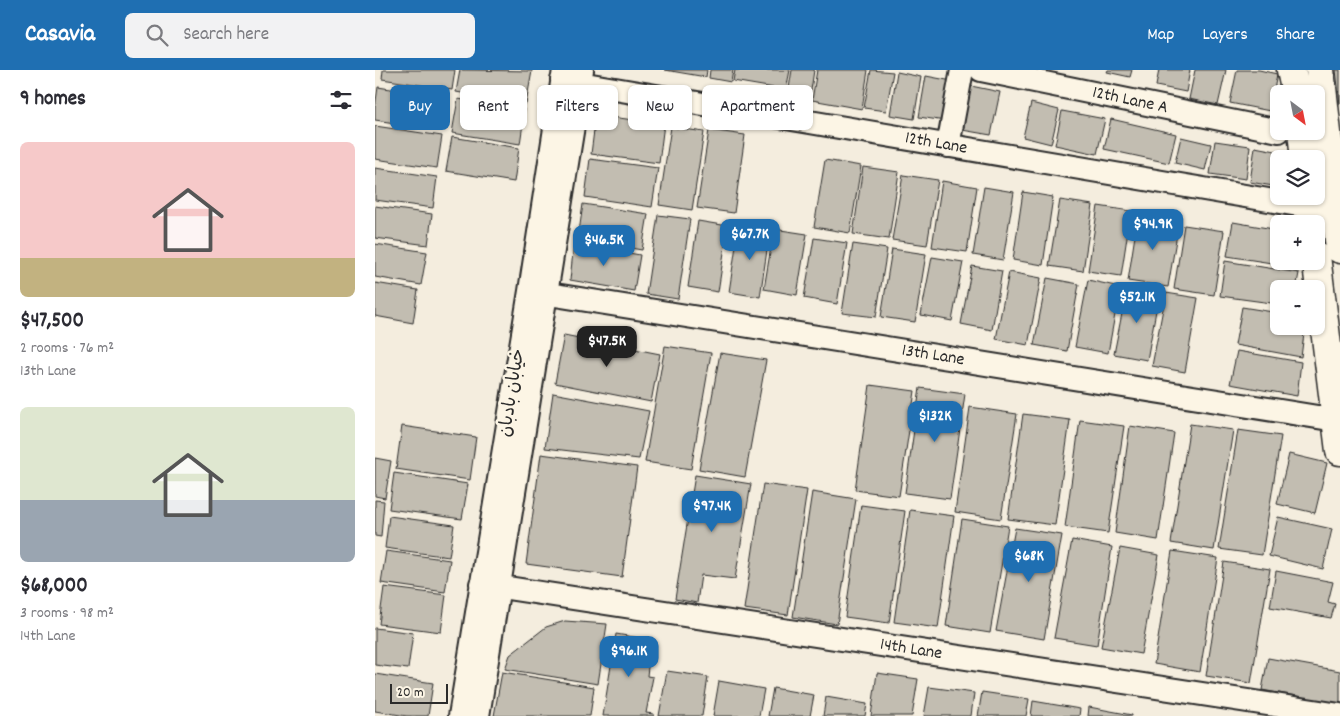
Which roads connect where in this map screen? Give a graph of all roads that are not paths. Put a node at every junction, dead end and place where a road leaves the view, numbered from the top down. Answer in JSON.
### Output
{"nodes":[{"id":1,"x":962,"y":70,"type":"edge"},
{"id":2,"x":981,"y":70,"type":"edge"},
{"id":3,"x":1291,"y":70,"type":"edge"},
{"id":4,"x":1320,"y":70,"type":"edge"},
{"id":5,"x":572,"y":76,"type":"edge"},
{"id":6,"x":1294,"y":85,"type":"edge"},
{"id":7,"x":1270,"y":133,"type":"edge"},
{"id":8,"x":948,"y":146,"type":"junction"},
{"id":9,"x":1311,"y":209,"type":"edge"},
{"id":10,"x":1340,"y":249,"type":"edge"},
{"id":11,"x":1318,"y":270,"type":"edge"},
{"id":12,"x":537,"y":292,"type":"junction"},
{"id":13,"x":1336,"y":420,"type":"junction"},
{"id":14,"x":1340,"y":451,"type":"edge"},
{"id":15,"x":490,"y":586,"type":"junction"},
{"id":16,"x":1340,"y":715,"type":"edge"},
{"id":17,"x":459,"y":716,"type":"edge"},
{"id":18,"x":478,"y":716,"type":"edge"}],
"edges":[{"from":1,"to":8,"type":"street"},
{"from":2,"to":7,"type":"street","name":"12th Lane A"},
{"from":3,"to":6,"type":"street"},
{"from":4,"to":10,"type":"street"},
{"from":5,"to":8,"type":"street","name":"12th Lane"},
{"from":5,"to":12,"type":"street","name":"خیابان بادبان"},
{"from":8,"to":9,"type":"street","name":"12th Lane"},
{"from":11,"to":13,"type":"street"},
{"from":12,"to":13,"type":"street","name":"13th Lane"},
{"from":12,"to":15,"type":"street","name":"خیابان بادبان"},
{"from":13,"to":14,"type":"street"},
{"from":15,"to":16,"type":"street","name":"14th Lane"},
{"from":15,"to":17,"type":"street","name":"خیابان بادبان"},
{"from":15,"to":18,"type":"street","name":"خیابان بادبان"}]}
